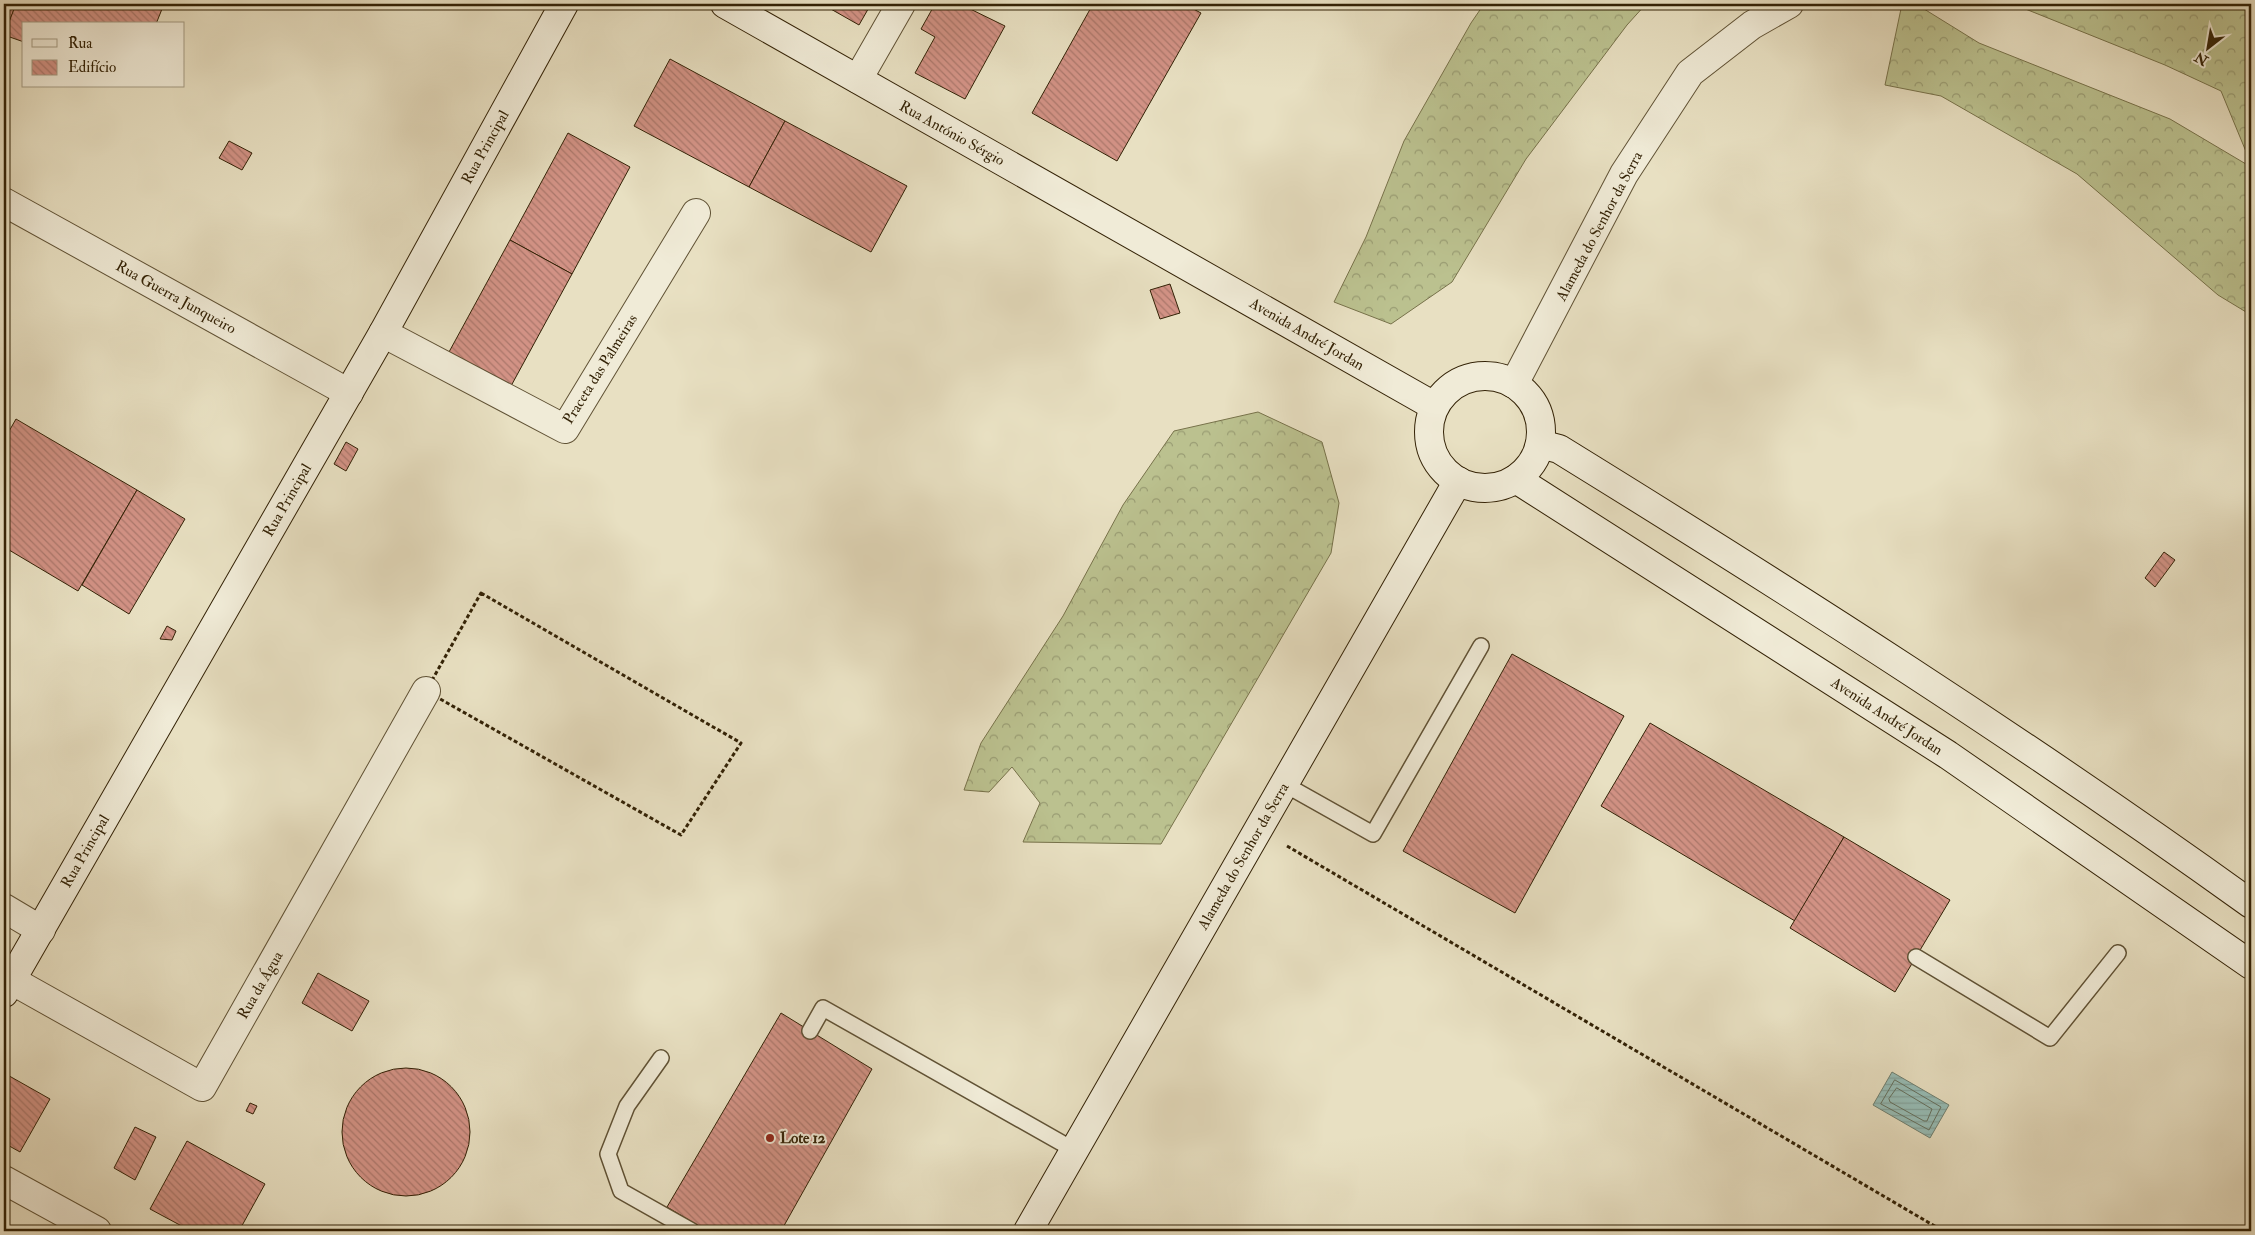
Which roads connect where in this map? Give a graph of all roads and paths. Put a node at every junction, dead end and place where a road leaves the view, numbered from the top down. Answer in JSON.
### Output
{"nodes":[{"id":1,"x":564,"y":4,"type":"edge"},
{"id":2,"x":724,"y":4,"type":"edge"},
{"id":3,"x":901,"y":4,"type":"edge"},
{"id":4,"x":1789,"y":4,"type":"edge"},
{"id":5,"x":858,"y":79,"type":"junction"},
{"id":6,"x":4,"y":202,"type":"edge"},
{"id":7,"x":696,"y":213,"type":"dead end"},
{"id":8,"x":1181,"y":261,"type":"joint"},
{"id":9,"x":383,"y":333,"type":"junction"},
{"id":10,"x":1514,"y":384,"type":"junction"},
{"id":11,"x":349,"y":393,"type":"junction"},
{"id":12,"x":1434,"y":406,"type":"junction"},
{"id":13,"x":1540,"y":444,"type":"junction"},
{"id":14,"x":1516,"y":479,"type":"junction"},
{"id":15,"x":1458,"y":481,"type":"junction"},
{"id":16,"x":1481,"y":646,"type":"dead end"},
{"id":17,"x":426,"y":691,"type":"junction"},
{"id":18,"x":1284,"y":784,"type":"junction"},
{"id":19,"x":1258,"y":829,"type":"junction"},
{"id":20,"x":2251,"y":904,"type":"edge"},
{"id":21,"x":4,"y":908,"type":"edge"},
{"id":22,"x":40,"y":930,"type":"junction"},
{"id":23,"x":2118,"y":953,"type":"dead end"},
{"id":24,"x":1916,"y":957,"type":"dead end"},
{"id":25,"x":2251,"y":966,"type":"edge"},
{"id":26,"x":8,"y":987,"type":"edge"},
{"id":27,"x":810,"y":1031,"type":"dead end"},
{"id":28,"x":661,"y":1058,"type":"dead end"},
{"id":29,"x":1074,"y":1150,"type":"junction"},
{"id":30,"x":4,"y":1180,"type":"edge"},
{"id":31,"x":97,"y":1231,"type":"edge"},
{"id":32,"x":692,"y":1231,"type":"edge"},
{"id":33,"x":1028,"y":1231,"type":"edge"},
{"id":34,"x":1943,"y":1231,"type":"edge"}],
"edges":[{"from":1,"to":9,"type":"street","name":"Rua Principal"},
{"from":2,"to":5,"type":"street","name":"Rua António Sérgio"},
{"from":3,"to":5,"type":"street"},
{"from":4,"to":10,"type":"street","name":"Alameda do Senhor da Serra"},
{"from":5,"to":8,"type":"street","name":"Rua António Sérgio"},
{"from":6,"to":11,"type":"street","name":"Rua Guerra Junqueiro"},
{"from":7,"to":9,"type":"street","name":"Praceta das Palmeiras"},
{"from":8,"to":12,"type":"street","name":"Avenida André Jordan"},
{"from":9,"to":11,"type":"street","name":"Rua Principal"},
{"from":10,"to":12,"type":"street"},
{"from":10,"to":13,"type":"street"},
{"from":11,"to":22,"type":"street","name":"Rua Principal"},
{"from":12,"to":15,"type":"street"},
{"from":13,"to":14,"type":"street"},
{"from":13,"to":20,"type":"street"},
{"from":14,"to":15,"type":"street"},
{"from":14,"to":25,"type":"street","name":"Avenida André Jordan"},
{"from":15,"to":18,"type":"street","name":"Alameda do Senhor da Serra"},
{"from":16,"to":18,"type":"lane"},
{"from":17,"to":17,"type":"path"},
{"from":17,"to":26,"type":"street","name":"Rua da Água"},
{"from":18,"to":19,"type":"street","name":"Alameda do Senhor da Serra"},
{"from":19,"to":29,"type":"street","name":"Alameda do Senhor da Serra"},
{"from":19,"to":34,"type":"path"},
{"from":21,"to":22,"type":"street"},
{"from":22,"to":26,"type":"street","name":"Rua Principal"},
{"from":23,"to":24,"type":"lane"},
{"from":27,"to":29,"type":"lane"},
{"from":28,"to":32,"type":"lane"},
{"from":29,"to":33,"type":"street","name":"Alameda do Senhor da Serra"},
{"from":30,"to":31,"type":"street"}]}
